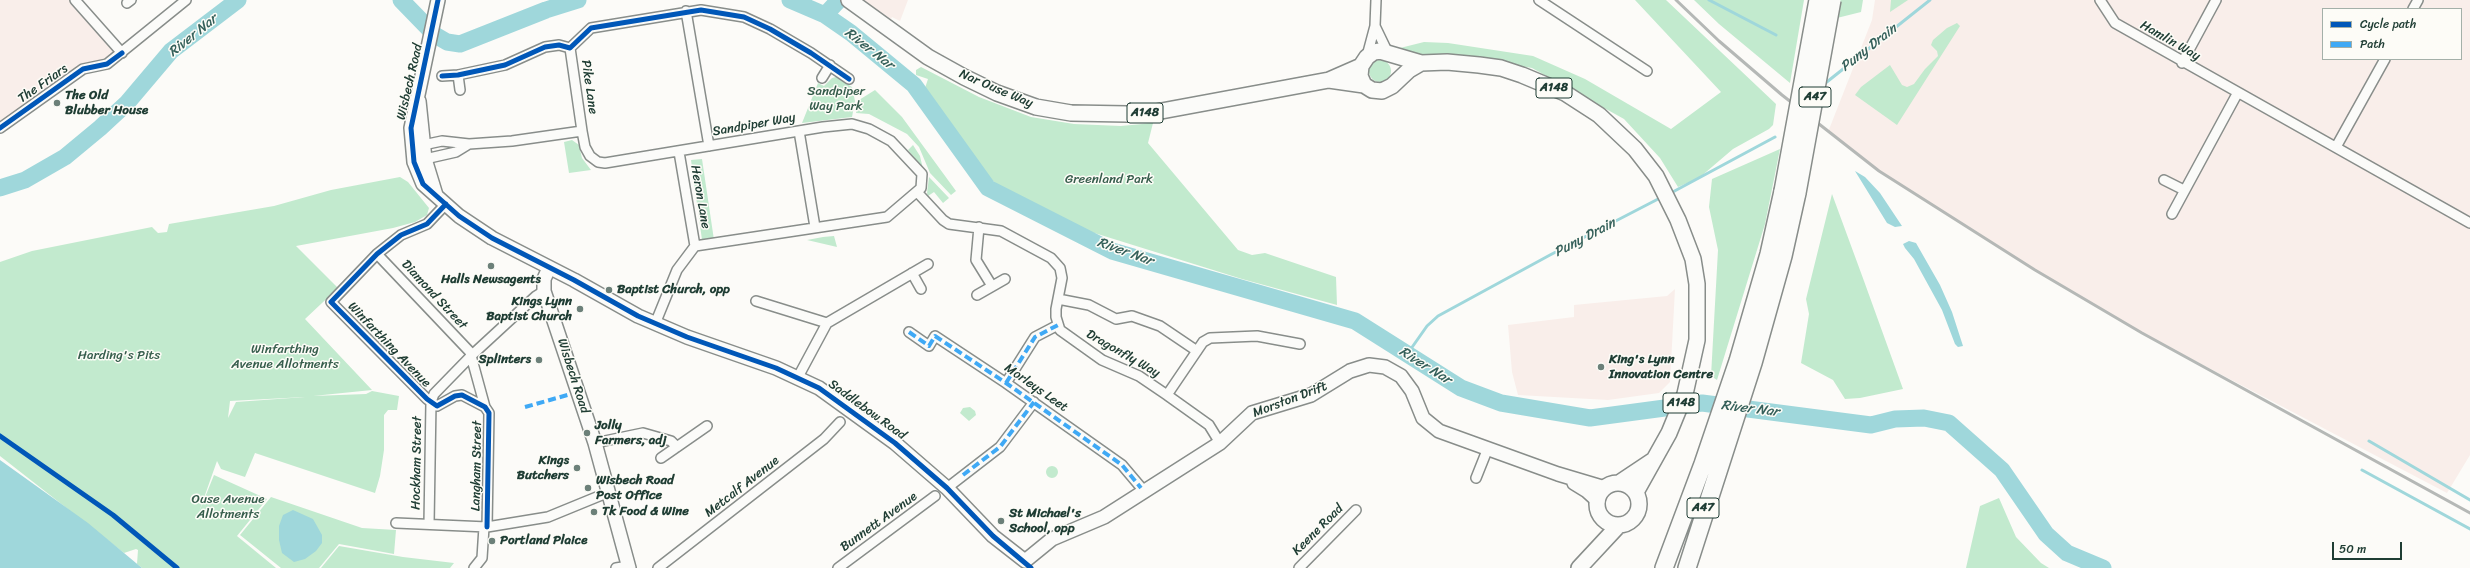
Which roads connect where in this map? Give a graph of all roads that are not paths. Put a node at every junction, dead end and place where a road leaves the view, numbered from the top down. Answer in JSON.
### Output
{"nodes":[{"id":1,"x":75,"y":0,"type":"edge"},
{"id":2,"x":186,"y":0,"type":"edge"},
{"id":3,"x":849,"y":0,"type":"edge"},
{"id":4,"x":1376,"y":0,"type":"edge"},
{"id":5,"x":1539,"y":0,"type":"edge"},
{"id":6,"x":1818,"y":0,"type":"edge"},
{"id":7,"x":1832,"y":0,"type":"edge"},
{"id":8,"x":2100,"y":0,"type":"edge"},
{"id":9,"x":2216,"y":0,"type":"edge"},
{"id":10,"x":438,"y":3,"type":"edge"},
{"id":11,"x":686,"y":11,"type":"junction"},
{"id":12,"x":1375,"y":26,"type":"junction"},
{"id":13,"x":570,"y":48,"type":"junction"},
{"id":14,"x":122,"y":53,"type":"junction"},
{"id":15,"x":1392,"y":55,"type":"junction"},
{"id":16,"x":2384,"y":60,"type":"edge"},
{"id":17,"x":1364,"y":61,"type":"junction"},
{"id":18,"x":1421,"y":63,"type":"junction"},
{"id":19,"x":2182,"y":63,"type":"junction"},
{"id":20,"x":830,"y":65,"type":"junction"},
{"id":21,"x":1647,"y":71,"type":"dead end"},
{"id":22,"x":458,"y":75,"type":"junction"},
{"id":23,"x":442,"y":76,"type":"dead end"},
{"id":24,"x":1399,"y":77,"type":"junction"},
{"id":25,"x":822,"y":78,"type":"dead end"},
{"id":26,"x":849,"y":79,"type":"dead end"},
{"id":27,"x":1329,"y":80,"type":"junction"},
{"id":28,"x":1364,"y":85,"type":"junction"},
{"id":29,"x":460,"y":90,"type":"dead end"},
{"id":30,"x":2238,"y":94,"type":"junction"},
{"id":31,"x":419,"y":100,"type":"junction"},
{"id":32,"x":0,"y":128,"type":"edge"},
{"id":33,"x":582,"y":131,"type":"junction"},
{"id":34,"x":799,"y":131,"type":"junction"},
{"id":35,"x":469,"y":144,"type":"junction"},
{"id":36,"x":423,"y":145,"type":"junction"},
{"id":37,"x":709,"y":146,"type":"junction"},
{"id":38,"x":2336,"y":148,"type":"junction"},
{"id":39,"x":679,"y":152,"type":"junction"},
{"id":40,"x":425,"y":159,"type":"junction"},
{"id":41,"x":2164,"y":180,"type":"dead end"},
{"id":42,"x":2184,"y":190,"type":"junction"},
{"id":43,"x":917,"y":192,"type":"junction"},
{"id":44,"x":1790,"y":192,"type":"junction"},
{"id":45,"x":436,"y":195,"type":"junction"},
{"id":46,"x":446,"y":204,"type":"junction"},
{"id":47,"x":2172,"y":214,"type":"dead end"},
{"id":48,"x":2470,"y":222,"type":"edge"},
{"id":49,"x":815,"y":227,"type":"junction"},
{"id":50,"x":979,"y":227,"type":"junction"},
{"id":51,"x":695,"y":246,"type":"junction"},
{"id":52,"x":377,"y":254,"type":"junction"},
{"id":53,"x":928,"y":264,"type":"dead end"},
{"id":54,"x":549,"y":268,"type":"junction"},
{"id":55,"x":912,"y":273,"type":"junction"},
{"id":56,"x":1005,"y":279,"type":"dead end"},
{"id":57,"x":992,"y":286,"type":"junction"},
{"id":58,"x":921,"y":289,"type":"dead end"},
{"id":59,"x":544,"y":291,"type":"junction"},
{"id":60,"x":977,"y":295,"type":"dead end"},
{"id":61,"x":1058,"y":299,"type":"junction"},
{"id":62,"x":756,"y":301,"type":"dead end"},
{"id":63,"x":827,"y":323,"type":"junction"},
{"id":64,"x":655,"y":324,"type":"junction"},
{"id":65,"x":1058,"y":324,"type":"junction"},
{"id":66,"x":908,"y":332,"type":"dead end"},
{"id":67,"x":1300,"y":344,"type":"dead end"},
{"id":68,"x":1197,"y":351,"type":"junction"},
{"id":69,"x":472,"y":355,"type":"junction"},
{"id":70,"x":1745,"y":362,"type":"junction"},
{"id":71,"x":798,"y":377,"type":"junction"},
{"id":72,"x":1006,"y":383,"type":"junction"},
{"id":73,"x":1167,"y":394,"type":"junction"},
{"id":74,"x":431,"y":402,"type":"junction"},
{"id":75,"x":1034,"y":402,"type":"junction"},
{"id":76,"x":485,"y":407,"type":"junction"},
{"id":77,"x":840,"y":422,"type":"dead end"},
{"id":78,"x":708,"y":426,"type":"dead end"},
{"id":79,"x":1220,"y":443,"type":"junction"},
{"id":80,"x":595,"y":444,"type":"junction"},
{"id":81,"x":677,"y":447,"type":"junction"},
{"id":82,"x":1488,"y":448,"type":"junction"},
{"id":83,"x":1726,"y":448,"type":"junction"},
{"id":84,"x":661,"y":458,"type":"dead end"},
{"id":85,"x":1654,"y":459,"type":"junction"},
{"id":86,"x":1703,"y":464,"type":"junction"},
{"id":87,"x":1558,"y":474,"type":"junction"},
{"id":88,"x":1476,"y":478,"type":"dead end"},
{"id":89,"x":1619,"y":483,"type":"junction"},
{"id":90,"x":947,"y":488,"type":"junction"},
{"id":91,"x":1605,"y":488,"type":"junction"},
{"id":92,"x":1144,"y":491,"type":"junction"},
{"id":93,"x":610,"y":492,"type":"junction"},
{"id":94,"x":1636,"y":492,"type":"junction"},
{"id":95,"x":935,"y":496,"type":"dead end"},
{"id":96,"x":1598,"y":501,"type":"junction"},
{"id":97,"x":1356,"y":510,"type":"dead end"},
{"id":98,"x":1602,"y":517,"type":"junction"},
{"id":99,"x":396,"y":522,"type":"dead end"},
{"id":100,"x":429,"y":524,"type":"junction"},
{"id":101,"x":1619,"y":525,"type":"junction"},
{"id":102,"x":485,"y":527,"type":"junction"},
{"id":103,"x":1028,"y":565,"type":"edge"},
{"id":104,"x":1580,"y":566,"type":"edge"},
{"id":105,"x":624,"y":567,"type":"edge"},
{"id":106,"x":474,"y":568,"type":"edge"},
{"id":107,"x":658,"y":568,"type":"edge"},
{"id":108,"x":838,"y":568,"type":"edge"},
{"id":109,"x":1299,"y":568,"type":"edge"},
{"id":110,"x":1653,"y":568,"type":"edge"},
{"id":111,"x":1664,"y":568,"type":"edge"},
{"id":112,"x":1679,"y":568,"type":"edge"},
{"id":113,"x":1687,"y":568,"type":"edge"}],
"edges":[{"from":1,"to":14,"type":"street"},
{"from":2,"to":14,"type":"street","name":"The Friars"},
{"from":3,"to":27,"type":"main road","name":"Nar Ouse Way","number":"A148"},
{"from":4,"to":12,"type":"street"},
{"from":5,"to":21,"type":"street"},
{"from":6,"to":44,"type":"highway","number":"A47","bridge":true},
{"from":7,"to":44,"type":"highway","number":"A47","bridge":true},
{"from":8,"to":19,"type":"street","name":"Hamlin Way"},
{"from":9,"to":19,"type":"street"},
{"from":10,"to":31,"type":"street","name":"Wisbech Road"},
{"from":11,"to":13,"type":"street"},
{"from":11,"to":20,"type":"street"},
{"from":11,"to":37,"type":"street"},
{"from":12,"to":15,"type":"street"},
{"from":12,"to":17,"type":"street"},
{"from":13,"to":22,"type":"street"},
{"from":13,"to":33,"type":"street","name":"Pike Lane"},
{"from":14,"to":32,"type":"street","name":"The Friars"},
{"from":15,"to":17,"type":"main road","name":"Nar Ouse Way","number":"A148"},
{"from":15,"to":18,"type":"main road","name":"Nar Ouse Way","number":"A148"},
{"from":15,"to":24,"type":"main road"},
{"from":16,"to":38,"type":"street"},
{"from":17,"to":27,"type":"main road","name":"Nar Ouse Way","number":"A148"},
{"from":17,"to":28,"type":"main road"},
{"from":18,"to":24,"type":"main road","name":"Nar Ouse Way","number":"A148"},
{"from":18,"to":85,"type":"main road","name":"Nar Ouse Way","number":"A148"},
{"from":19,"to":30,"type":"street","name":"Hamlin Way"},
{"from":20,"to":25,"type":"street"},
{"from":20,"to":26,"type":"street"},
{"from":22,"to":23,"type":"street"},
{"from":22,"to":29,"type":"street"},
{"from":24,"to":28,"type":"main road","name":"Nar Ouse Way","number":"A148"},
{"from":27,"to":28,"type":"main road","name":"Nar Ouse Way","number":"A148"},
{"from":30,"to":38,"type":"street","name":"Hamlin Way"},
{"from":30,"to":42,"type":"street"},
{"from":31,"to":36,"type":"street","name":"Wisbech Road"},
{"from":31,"to":45,"type":"street","name":"Wisbech Road"},
{"from":33,"to":35,"type":"street"},
{"from":33,"to":39,"type":"street","name":"Sandpiper Way"},
{"from":34,"to":37,"type":"street","name":"Sandpiper Way"},
{"from":34,"to":43,"type":"street","name":"Sandpiper Way"},
{"from":34,"to":49,"type":"street"},
{"from":35,"to":36,"type":"street"},
{"from":35,"to":40,"type":"street"},
{"from":36,"to":40,"type":"street","name":"Wisbech Road"},
{"from":37,"to":39,"type":"street","name":"Sandpiper Way"},
{"from":38,"to":48,"type":"street","name":"Hamlin Way"},
{"from":39,"to":51,"type":"street","name":"Heron Lane"},
{"from":40,"to":45,"type":"street","name":"Wisbech Road"},
{"from":41,"to":42,"type":"street"},
{"from":42,"to":47,"type":"street"},
{"from":43,"to":49,"type":"street"},
{"from":43,"to":50,"type":"street"},
{"from":44,"to":70,"type":"highway","number":"A47"},
{"from":45,"to":46,"type":"street","name":"Wisbech Road"},
{"from":46,"to":52,"type":"street"},
{"from":46,"to":54,"type":"street","name":"Wisbech Road"},
{"from":49,"to":51,"type":"street"},
{"from":50,"to":57,"type":"street"},
{"from":50,"to":61,"type":"street"},
{"from":51,"to":64,"type":"street"},
{"from":52,"to":69,"type":"street","name":"Diamond Street"},
{"from":52,"to":74,"type":"street","name":"Winfarthing Avenue"},
{"from":53,"to":55,"type":"street"},
{"from":54,"to":59,"type":"street","name":"Wisbech Road"},
{"from":54,"to":64,"type":"street","name":"Saddlebow Road"},
{"from":55,"to":58,"type":"street"},
{"from":55,"to":63,"type":"street"},
{"from":56,"to":57,"type":"street"},
{"from":57,"to":60,"type":"street"},
{"from":59,"to":69,"type":"street"},
{"from":59,"to":80,"type":"street","name":"Wisbech Road"},
{"from":61,"to":65,"type":"street"},
{"from":61,"to":68,"type":"street"},
{"from":62,"to":63,"type":"street"},
{"from":63,"to":71,"type":"street"},
{"from":64,"to":71,"type":"street","name":"Saddlebow Road"},
{"from":65,"to":72,"type":"street"},
{"from":65,"to":73,"type":"street","name":"Dragonfly Way"},
{"from":66,"to":72,"type":"street","name":"Morleys Leet"},
{"from":67,"to":68,"type":"street"},
{"from":68,"to":73,"type":"street"},
{"from":69,"to":74,"type":"street"},
{"from":69,"to":76,"type":"street","name":"Langham Street"},
{"from":70,"to":83,"type":"highway","number":"A47"},
{"from":70,"to":86,"type":"highway","number":"A47"},
{"from":71,"to":90,"type":"street","name":"Saddlebow Road"},
{"from":72,"to":75,"type":"street","name":"Morleys Leet"},
{"from":73,"to":79,"type":"street","name":"Dragonfly Way"},
{"from":74,"to":76,"type":"street"},
{"from":74,"to":100,"type":"street","name":"Hockham Street"},
{"from":75,"to":90,"type":"street"},
{"from":75,"to":92,"type":"street","name":"Morleys Leet"},
{"from":76,"to":102,"type":"street","name":"Langham Street"},
{"from":77,"to":107,"type":"street","name":"Metcalf Avenue"},
{"from":78,"to":81,"type":"street"},
{"from":79,"to":82,"type":"street","name":"Morston Drift"},
{"from":79,"to":92,"type":"street","name":"Morston Drift"},
{"from":80,"to":81,"type":"street"},
{"from":80,"to":93,"type":"street","name":"Wisbech Road"},
{"from":81,"to":84,"type":"street"},
{"from":82,"to":87,"type":"street","name":"Morston Drift"},
{"from":82,"to":88,"type":"street"},
{"from":83,"to":112,"type":"highway","number":"A47"},
{"from":83,"to":113,"type":"highway","number":"A47"},
{"from":85,"to":89,"type":"main road","name":"Nar Ouse Way","number":"A148"},
{"from":85,"to":94,"type":"main road","name":"Nar Ouse Way","number":"A148"},
{"from":86,"to":110,"type":"highway","number":"A47"},
{"from":86,"to":111,"type":"highway","number":"A47"},
{"from":87,"to":91,"type":"street","name":"Morston Drift"},
{"from":87,"to":96,"type":"street","name":"Morston Drift"},
{"from":89,"to":91,"type":"main road"},
{"from":89,"to":94,"type":"main road"},
{"from":90,"to":103,"type":"street","name":"Saddlebow Road"},
{"from":91,"to":96,"type":"main road"},
{"from":92,"to":103,"type":"street","name":"Morston Drift"},
{"from":93,"to":102,"type":"street"},
{"from":93,"to":105,"type":"street","name":"Wisbech Road"},
{"from":94,"to":101,"type":"main road"},
{"from":95,"to":108,"type":"street","name":"Bunnett Avenue"},
{"from":96,"to":98,"type":"main road"},
{"from":97,"to":109,"type":"street","name":"Keene Road"},
{"from":98,"to":101,"type":"main road"},
{"from":98,"to":104,"type":"main road"},
{"from":99,"to":100,"type":"street"},
{"from":100,"to":102,"type":"street"},
{"from":101,"to":104,"type":"main road"},
{"from":102,"to":106,"type":"street","name":"Langham Street"}]}
